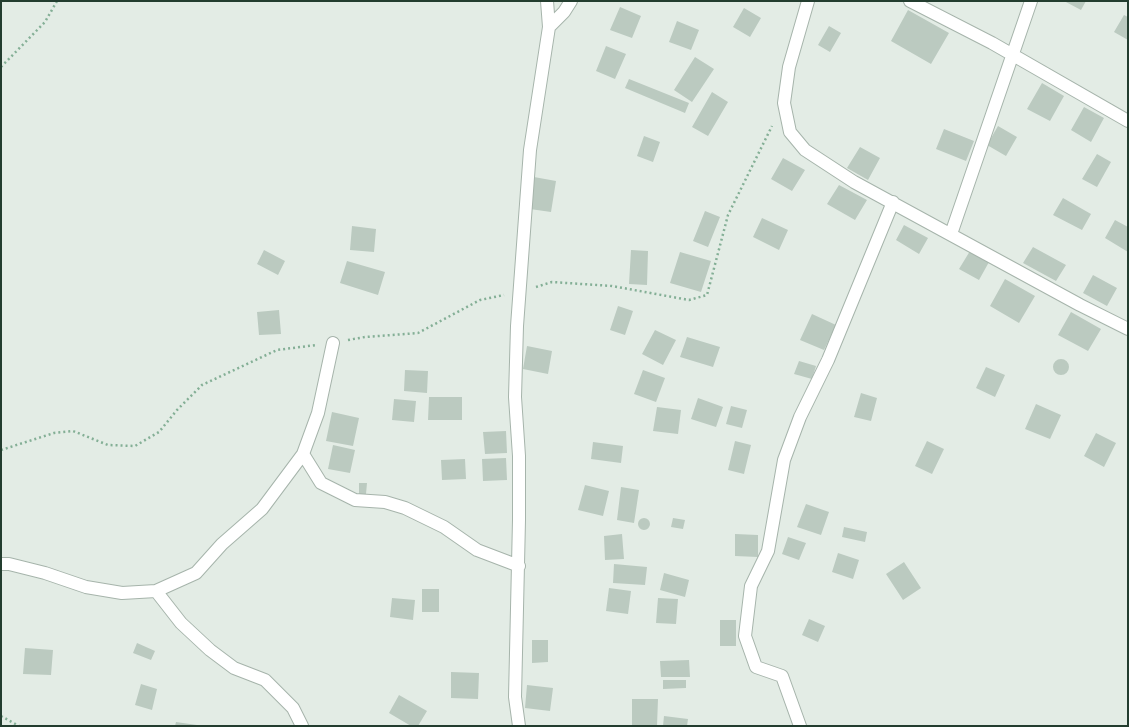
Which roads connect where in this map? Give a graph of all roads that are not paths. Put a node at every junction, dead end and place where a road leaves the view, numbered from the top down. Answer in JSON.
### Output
{"nodes":[{"id":1,"x":547,"y":1,"type":"edge"},
{"id":2,"x":571,"y":1,"type":"edge"},
{"id":3,"x":808,"y":1,"type":"edge"},
{"id":4,"x":910,"y":1,"type":"edge"},
{"id":5,"x":1030,"y":1,"type":"edge"},
{"id":6,"x":549,"y":27,"type":"junction"},
{"id":7,"x":1012,"y":55,"type":"junction"},
{"id":8,"x":1128,"y":121,"type":"edge"},
{"id":9,"x":893,"y":202,"type":"junction"},
{"id":10,"x":951,"y":234,"type":"junction"},
{"id":11,"x":1128,"y":330,"type":"edge"},
{"id":12,"x":333,"y":343,"type":"road end"},
{"id":13,"x":303,"y":454,"type":"junction"},
{"id":14,"x":1,"y":564,"type":"edge"},
{"id":15,"x":519,"y":566,"type":"junction"},
{"id":16,"x":156,"y":591,"type":"junction"},
{"id":17,"x":302,"y":726,"type":"edge"},
{"id":18,"x":519,"y":726,"type":"edge"},
{"id":19,"x":800,"y":726,"type":"edge"}],
"edges":[{"from":1,"to":6,"type":"street"},
{"from":2,"to":6,"type":"street"},
{"from":3,"to":9,"type":"street"},
{"from":4,"to":7,"type":"street"},
{"from":5,"to":7,"type":"street"},
{"from":6,"to":15,"type":"street"},
{"from":7,"to":8,"type":"street"},
{"from":7,"to":10,"type":"street"},
{"from":9,"to":10,"type":"street"},
{"from":9,"to":19,"type":"street"},
{"from":10,"to":11,"type":"street"},
{"from":12,"to":13,"type":"street"},
{"from":13,"to":15,"type":"street"},
{"from":13,"to":16,"type":"street"},
{"from":14,"to":16,"type":"street"},
{"from":15,"to":18,"type":"street"},
{"from":16,"to":17,"type":"street"}]}
